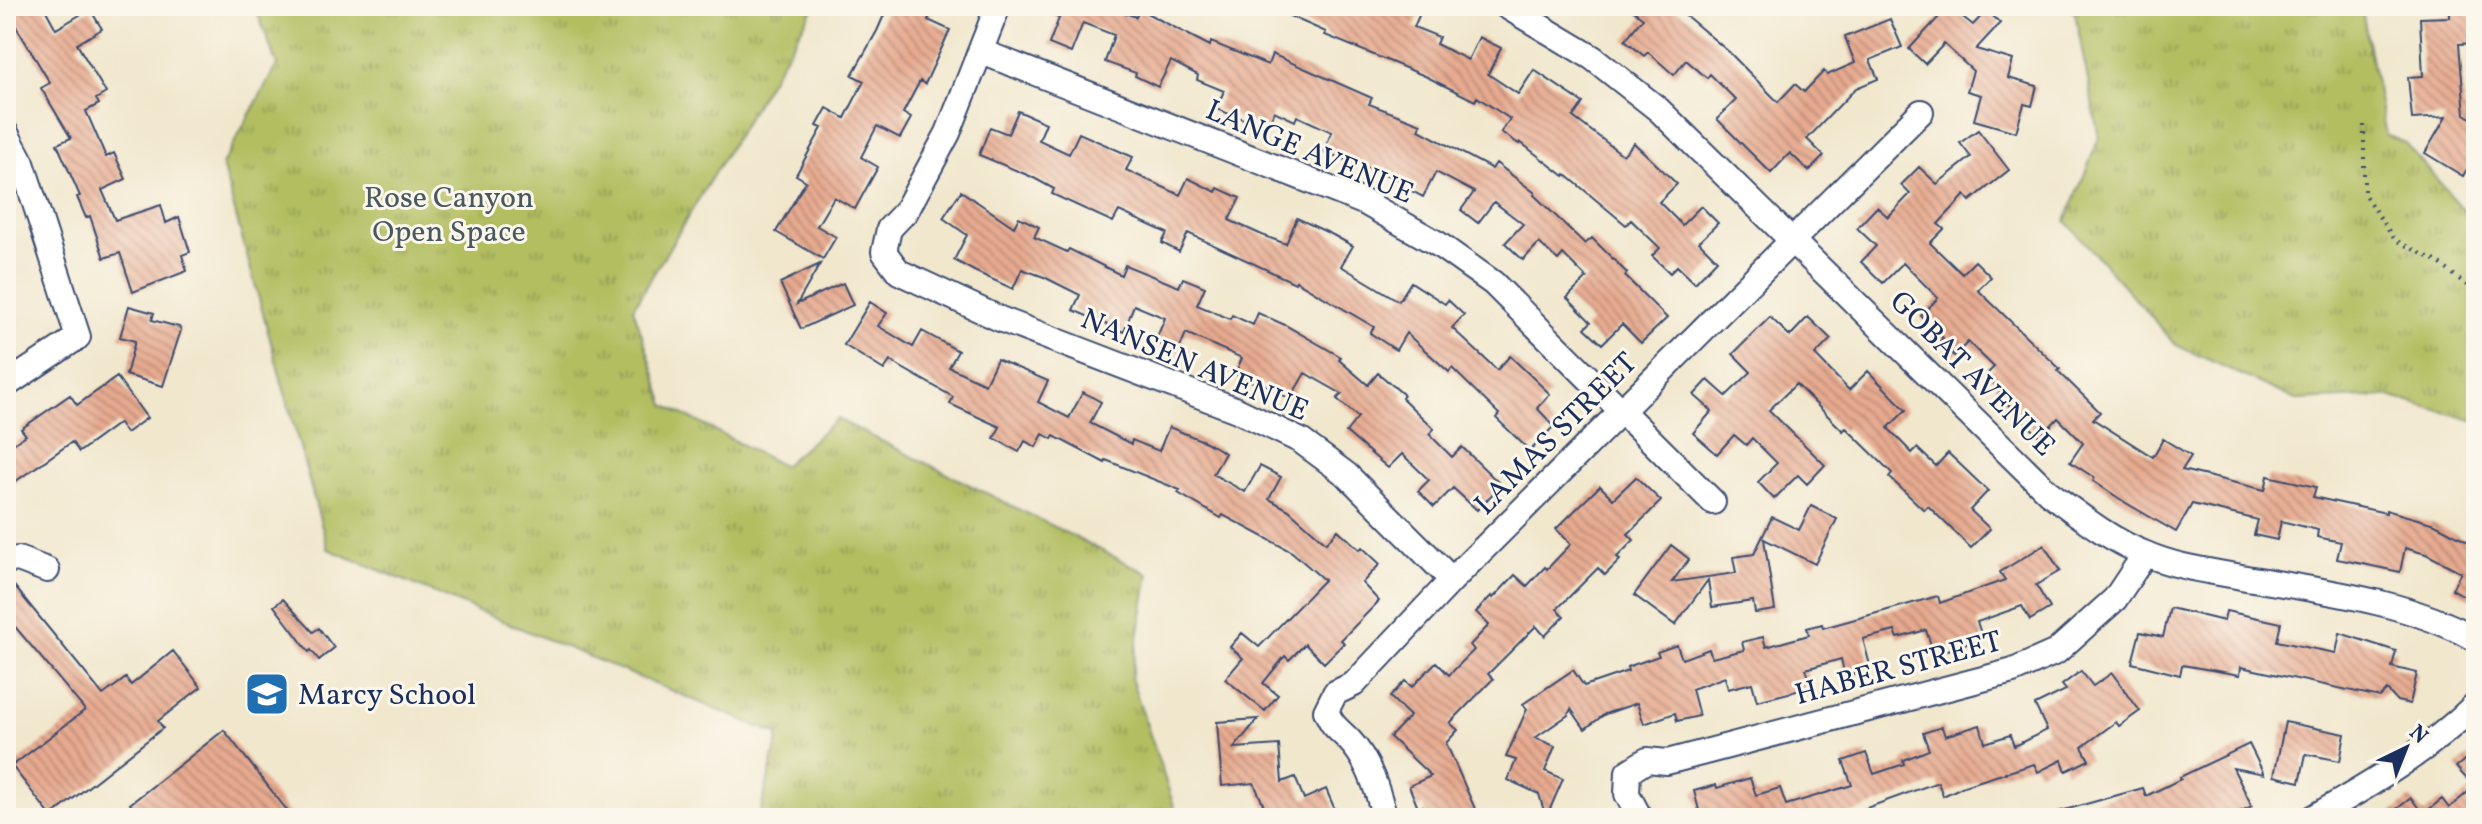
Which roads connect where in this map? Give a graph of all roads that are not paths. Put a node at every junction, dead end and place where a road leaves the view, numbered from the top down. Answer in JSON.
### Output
{"nodes":[{"id":1,"x":998,"y":6,"type":"edge"},
{"id":2,"x":1506,"y":6,"type":"edge"},
{"id":3,"x":982,"y":52,"type":"junction"},
{"id":4,"x":1921,"y":112,"type":"dead end"},
{"id":5,"x":6,"y":133,"type":"edge"},
{"id":6,"x":1793,"y":241,"type":"junction"},
{"id":7,"x":6,"y":385,"type":"edge"},
{"id":8,"x":1624,"y":411,"type":"junction"},
{"id":9,"x":1713,"y":502,"type":"dead end"},
{"id":10,"x":2145,"y":554,"type":"junction"},
{"id":11,"x":6,"y":561,"type":"edge"},
{"id":12,"x":47,"y":570,"type":"dead end"},
{"id":13,"x":1452,"y":580,"type":"junction"},
{"id":14,"x":2476,"y":639,"type":"edge"},
{"id":15,"x":2476,"y":704,"type":"edge"},
{"id":16,"x":1385,"y":818,"type":"edge"},
{"id":17,"x":1640,"y":818,"type":"edge"},
{"id":18,"x":2312,"y":818,"type":"edge"}],
"edges":[{"from":1,"to":3,"type":"street"},
{"from":2,"to":6,"type":"street","name":"GOBAT AVENUE"},
{"from":3,"to":8,"type":"street","name":"LANGE AVENUE"},
{"from":3,"to":13,"type":"street","name":"NANSEN AVENUE"},
{"from":4,"to":6,"type":"street","name":"LAMAS STREET"},
{"from":5,"to":7,"type":"street"},
{"from":6,"to":8,"type":"street","name":"LAMAS STREET"},
{"from":6,"to":10,"type":"street","name":"GOBAT AVENUE"},
{"from":8,"to":9,"type":"street","name":"LANGE AVENUE"},
{"from":8,"to":13,"type":"street","name":"LAMAS STREET"},
{"from":10,"to":14,"type":"street","name":"GOBAT AVENUE"},
{"from":10,"to":17,"type":"street","name":"HABER STREET"},
{"from":11,"to":12,"type":"street"},
{"from":13,"to":16,"type":"street","name":"LAMAS STREET"},
{"from":15,"to":18,"type":"street"}]}
